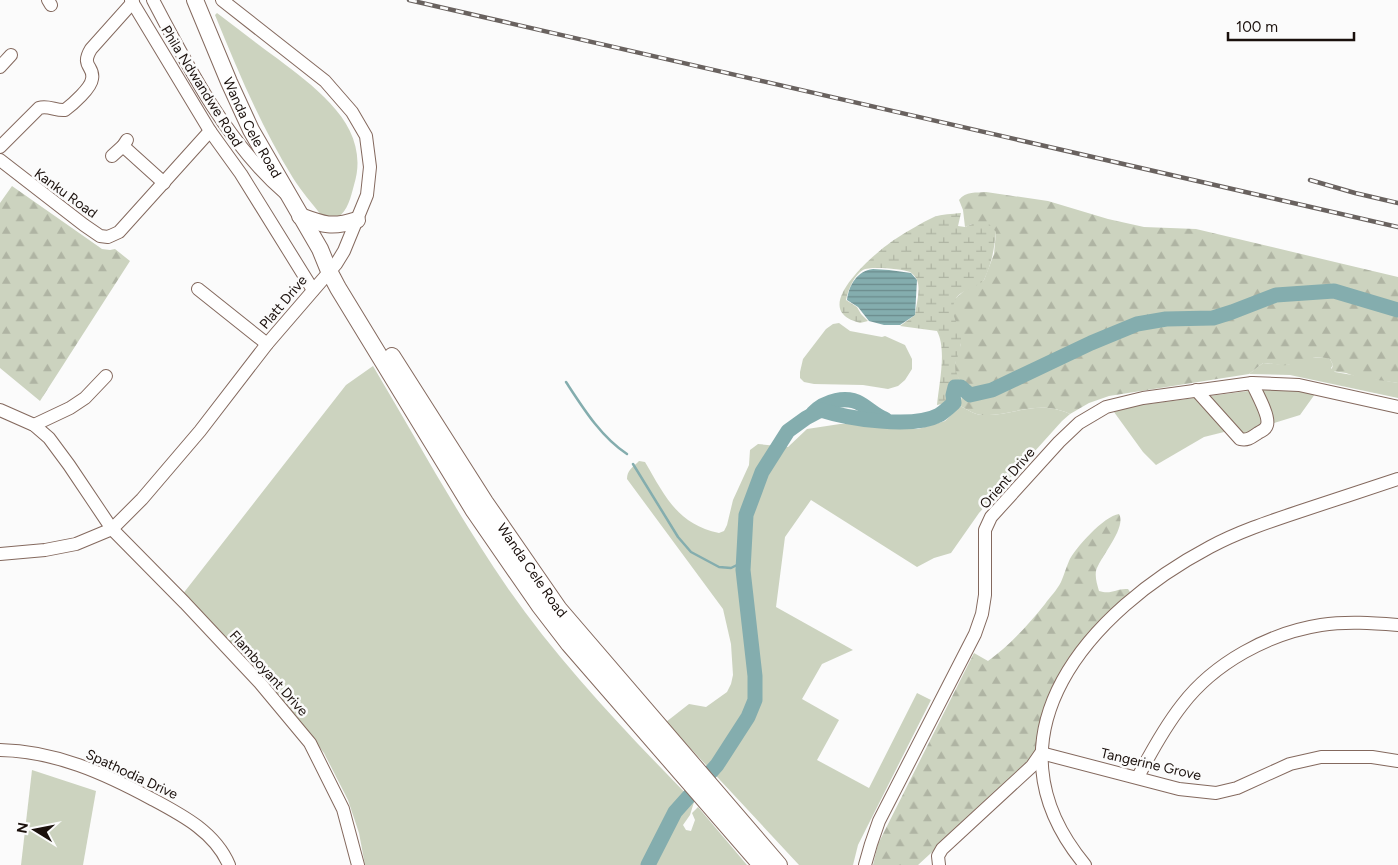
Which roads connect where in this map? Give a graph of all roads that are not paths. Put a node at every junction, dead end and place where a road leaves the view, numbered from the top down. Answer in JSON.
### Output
{"nodes":[{"id":1,"x":153,"y":0,"type":"edge"},
{"id":2,"x":222,"y":0,"type":"edge"},
{"id":3,"x":132,"y":1,"type":"edge"},
{"id":4,"x":196,"y":3,"type":"edge"},
{"id":5,"x":11,"y":55,"type":"dead end"},
{"id":6,"x":0,"y":67,"type":"edge"},
{"id":7,"x":210,"y":131,"type":"junction"},
{"id":8,"x":0,"y":147,"type":"edge"},
{"id":9,"x":112,"y":156,"type":"dead end"},
{"id":10,"x":0,"y":160,"type":"edge"},
{"id":11,"x":164,"y":183,"type":"junction"},
{"id":12,"x":288,"y":196,"type":"junction"},
{"id":13,"x":300,"y":216,"type":"junction"},
{"id":14,"x":357,"y":220,"type":"junction"},
{"id":15,"x":333,"y":268,"type":"junction"},
{"id":16,"x":198,"y":289,"type":"dead end"},
{"id":17,"x":313,"y":290,"type":"junction"},
{"id":18,"x":267,"y":344,"type":"junction"},
{"id":19,"x":106,"y":376,"type":"dead end"},
{"id":20,"x":1252,"y":383,"type":"junction"},
{"id":21,"x":1196,"y":390,"type":"junction"},
{"id":22,"x":1398,"y":407,"type":"edge"},
{"id":23,"x":0,"y":410,"type":"edge"},
{"id":24,"x":34,"y":424,"type":"junction"},
{"id":25,"x":1398,"y":479,"type":"edge"},
{"id":26,"x":112,"y":529,"type":"junction"},
{"id":27,"x":0,"y":554,"type":"edge"},
{"id":28,"x":1398,"y":625,"type":"edge"},
{"id":29,"x":0,"y":750,"type":"edge"},
{"id":30,"x":1042,"y":753,"type":"junction"},
{"id":31,"x":1398,"y":761,"type":"edge"},
{"id":32,"x":1138,"y":777,"type":"junction"},
{"id":33,"x":709,"y":795,"type":"junction"},
{"id":34,"x":229,"y":865,"type":"edge"},
{"id":35,"x":358,"y":865,"type":"edge"},
{"id":36,"x":761,"y":865,"type":"edge"},
{"id":37,"x":780,"y":865,"type":"edge"},
{"id":38,"x":866,"y":865,"type":"edge"},
{"id":39,"x":939,"y":865,"type":"edge"},
{"id":40,"x":1085,"y":865,"type":"edge"}],
"edges":[{"from":1,"to":12,"type":"street","name":"Phila Ndwandwe Road"},
{"from":2,"to":14,"type":"street","name":"Platt Drive"},
{"from":3,"to":7,"type":"street","name":"Phila Ndwandwe Road"},
{"from":3,"to":8,"type":"street"},
{"from":4,"to":12,"type":"main road","name":"Wanda Cele Road"},
{"from":5,"to":6,"type":"street"},
{"from":7,"to":11,"type":"street"},
{"from":7,"to":17,"type":"street","name":"Phila Ndwandwe Road"},
{"from":9,"to":11,"type":"street"},
{"from":10,"to":11,"type":"street","name":"Kanku Road"},
{"from":12,"to":13,"type":"main road","name":"Wanda Cele Road"},
{"from":13,"to":14,"type":"main road"},
{"from":13,"to":15,"type":"main road","name":"Wanda Cele Road"},
{"from":14,"to":15,"type":"street","name":"Platt Drive"},
{"from":15,"to":17,"type":"street","name":"Platt Drive"},
{"from":15,"to":33,"type":"main road","name":"Wanda Cele Road"},
{"from":16,"to":18,"type":"street"},
{"from":17,"to":18,"type":"street","name":"Platt Drive"},
{"from":18,"to":26,"type":"street","name":"Platt Drive"},
{"from":19,"to":24,"type":"street"},
{"from":20,"to":21,"type":"street","name":"Orient Drive"},
{"from":20,"to":21,"type":"street"},
{"from":20,"to":22,"type":"street","name":"Orient Drive"},
{"from":21,"to":38,"type":"street","name":"Orient Drive"},
{"from":23,"to":24,"type":"street"},
{"from":24,"to":26,"type":"street","name":"Flamboyant Drive"},
{"from":25,"to":30,"type":"street"},
{"from":26,"to":27,"type":"street","name":"Platt Drive"},
{"from":26,"to":35,"type":"street","name":"Flamboyant Drive"},
{"from":28,"to":32,"type":"street"},
{"from":29,"to":34,"type":"street","name":"Spathodia Drive"},
{"from":30,"to":32,"type":"street","name":"Tangerine Grove"},
{"from":30,"to":39,"type":"street"},
{"from":30,"to":40,"type":"street"},
{"from":31,"to":32,"type":"street","name":"Tangerine Grove"},
{"from":33,"to":36,"type":"main road","name":"Wanda Cele Road"},
{"from":33,"to":37,"type":"main road","name":"Wanda Cele Road"}]}
